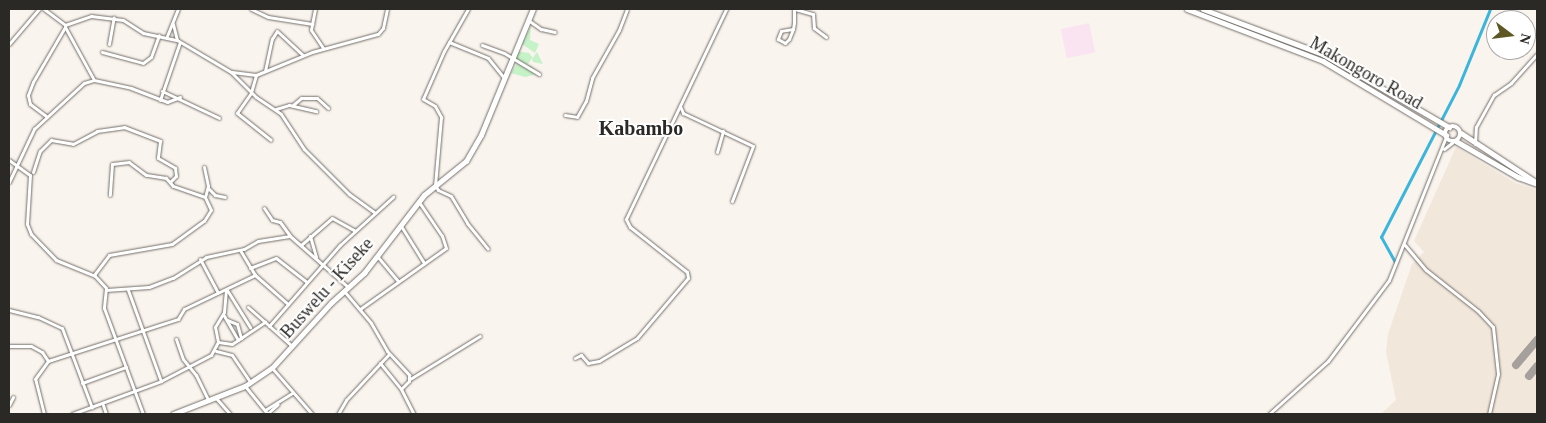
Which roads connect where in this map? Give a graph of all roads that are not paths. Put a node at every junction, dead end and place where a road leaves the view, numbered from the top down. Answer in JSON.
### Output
{"nodes":[{"id":1,"x":39,"y":9,"type":"edge"},
{"id":2,"x":44,"y":9,"type":"edge"},
{"id":3,"x":177,"y":9,"type":"edge"},
{"id":4,"x":251,"y":9,"type":"edge"},
{"id":5,"x":316,"y":9,"type":"edge"},
{"id":6,"x":387,"y":9,"type":"edge"},
{"id":7,"x":468,"y":9,"type":"edge"},
{"id":8,"x":533,"y":9,"type":"edge"},
{"id":9,"x":627,"y":9,"type":"edge"},
{"id":10,"x":726,"y":9,"type":"edge"},
{"id":11,"x":794,"y":9,"type":"edge"},
{"id":12,"x":1187,"y":9,"type":"edge"},
{"id":13,"x":1203,"y":9,"type":"edge"},
{"id":14,"x":114,"y":17,"type":"junction"},
{"id":15,"x":528,"y":20,"type":"junction"},
{"id":16,"x":173,"y":24,"type":"junction"},
{"id":17,"x":312,"y":24,"type":"junction"},
{"id":18,"x":65,"y":26,"type":"junction"},
{"id":19,"x":793,"y":29,"type":"junction"},
{"id":20,"x":555,"y":32,"type":"dead end"},
{"id":21,"x":159,"y":35,"type":"junction"},
{"id":22,"x":167,"y":36,"type":"junction"},
{"id":23,"x":826,"y":36,"type":"dead end"},
{"id":24,"x":178,"y":41,"type":"junction"},
{"id":25,"x":449,"y":42,"type":"junction"},
{"id":26,"x":9,"y":44,"type":"edge"},
{"id":27,"x":109,"y":44,"type":"dead end"},
{"id":28,"x":482,"y":45,"type":"dead end"},
{"id":29,"x":324,"y":48,"type":"junction"},
{"id":30,"x":102,"y":52,"type":"dead end"},
{"id":31,"x":1537,"y":54,"type":"edge"},
{"id":32,"x":303,"y":55,"type":"junction"},
{"id":33,"x":512,"y":57,"type":"junction"},
{"id":34,"x":264,"y":71,"type":"junction"},
{"id":35,"x":232,"y":72,"type":"junction"},
{"id":36,"x":538,"y":74,"type":"dead end"},
{"id":37,"x":256,"y":75,"type":"junction"},
{"id":38,"x":504,"y":78,"type":"junction"},
{"id":39,"x":94,"y":80,"type":"junction"},
{"id":40,"x":162,"y":91,"type":"junction"},
{"id":41,"x":251,"y":94,"type":"junction"},
{"id":42,"x":180,"y":97,"type":"junction"},
{"id":43,"x":160,"y":100,"type":"junction"},
{"id":44,"x":293,"y":105,"type":"junction"},
{"id":45,"x":680,"y":105,"type":"junction"},
{"id":46,"x":328,"y":108,"type":"dead end"},
{"id":47,"x":276,"y":109,"type":"junction"},
{"id":48,"x":316,"y":111,"type":"dead end"},
{"id":49,"x":565,"y":115,"type":"dead end"},
{"id":50,"x":46,"y":116,"type":"junction"},
{"id":51,"x":219,"y":118,"type":"dead end"},
{"id":52,"x":1449,"y":127,"type":"junction"},
{"id":53,"x":723,"y":131,"type":"junction"},
{"id":54,"x":1461,"y":133,"type":"junction"},
{"id":55,"x":1446,"y":136,"type":"junction"},
{"id":56,"x":271,"y":140,"type":"dead end"},
{"id":57,"x":1455,"y":141,"type":"junction"},
{"id":58,"x":1475,"y":144,"type":"junction"},
{"id":59,"x":717,"y":152,"type":"dead end"},
{"id":60,"x":1443,"y":152,"type":"junction"},
{"id":61,"x":9,"y":160,"type":"edge"},
{"id":62,"x":16,"y":165,"type":"junction"},
{"id":63,"x":204,"y":167,"type":"dead end"},
{"id":64,"x":33,"y":172,"type":"dead end"},
{"id":65,"x":9,"y":182,"type":"edge"},
{"id":66,"x":170,"y":182,"type":"junction"},
{"id":67,"x":1537,"y":183,"type":"edge"},
{"id":68,"x":435,"y":185,"type":"junction"},
{"id":69,"x":208,"y":188,"type":"junction"},
{"id":70,"x":110,"y":195,"type":"dead end"},
{"id":71,"x":205,"y":197,"type":"junction"},
{"id":72,"x":225,"y":197,"type":"dead end"},
{"id":73,"x":393,"y":197,"type":"dead end"},
{"id":74,"x":732,"y":201,"type":"dead end"},
{"id":75,"x":418,"y":202,"type":"junction"},
{"id":76,"x":264,"y":208,"type":"dead end"},
{"id":77,"x":375,"y":213,"type":"junction"},
{"id":78,"x":400,"y":225,"type":"junction"},
{"id":79,"x":355,"y":230,"type":"junction"},
{"id":80,"x":290,"y":236,"type":"junction"},
{"id":81,"x":310,"y":236,"type":"junction"},
{"id":82,"x":1404,"y":244,"type":"junction"},
{"id":83,"x":301,"y":245,"type":"junction"},
{"id":84,"x":240,"y":250,"type":"junction"},
{"id":85,"x":488,"y":250,"type":"dead end"},
{"id":86,"x":1400,"y":253,"type":"junction"},
{"id":87,"x":1409,"y":253,"type":"junction"},
{"id":88,"x":377,"y":256,"type":"junction"},
{"id":89,"x":316,"y":258,"type":"junction"},
{"id":90,"x":200,"y":259,"type":"junction"},
{"id":91,"x":424,"y":262,"type":"junction"},
{"id":92,"x":323,"y":264,"type":"junction"},
{"id":93,"x":250,"y":268,"type":"junction"},
{"id":94,"x":94,"y":275,"type":"junction"},
{"id":95,"x":255,"y":275,"type":"junction"},
{"id":96,"x":398,"y":281,"type":"junction"},
{"id":97,"x":307,"y":282,"type":"junction"},
{"id":98,"x":346,"y":289,"type":"junction"},
{"id":99,"x":106,"y":290,"type":"junction"},
{"id":100,"x":128,"y":290,"type":"junction"},
{"id":101,"x":226,"y":290,"type":"junction"},
{"id":102,"x":218,"y":293,"type":"junction"},
{"id":103,"x":288,"y":304,"type":"junction"},
{"id":104,"x":248,"y":306,"type":"dead end"},
{"id":105,"x":360,"y":309,"type":"junction"},
{"id":106,"x":9,"y":310,"type":"edge"},
{"id":107,"x":223,"y":314,"type":"junction"},
{"id":108,"x":226,"y":320,"type":"junction"},
{"id":109,"x":265,"y":322,"type":"junction"},
{"id":110,"x":269,"y":326,"type":"junction"},
{"id":111,"x":250,"y":327,"type":"dead end"},
{"id":112,"x":143,"y":331,"type":"junction"},
{"id":113,"x":480,"y":336,"type":"dead end"},
{"id":114,"x":176,"y":339,"type":"dead end"},
{"id":115,"x":239,"y":339,"type":"junction"},
{"id":116,"x":116,"y":340,"type":"junction"},
{"id":117,"x":218,"y":342,"type":"junction"},
{"id":118,"x":9,"y":346,"type":"edge"},
{"id":119,"x":292,"y":347,"type":"junction"},
{"id":120,"x":216,"y":351,"type":"junction"},
{"id":121,"x":70,"y":353,"type":"junction"},
{"id":122,"x":389,"y":354,"type":"junction"},
{"id":123,"x":575,"y":358,"type":"dead end"},
{"id":124,"x":48,"y":361,"type":"junction"},
{"id":125,"x":380,"y":363,"type":"junction"},
{"id":126,"x":126,"y":367,"type":"junction"},
{"id":127,"x":191,"y":368,"type":"junction"},
{"id":128,"x":272,"y":368,"type":"junction"},
{"id":129,"x":410,"y":379,"type":"junction"},
{"id":130,"x":161,"y":381,"type":"junction"},
{"id":131,"x":82,"y":383,"type":"junction"},
{"id":132,"x":250,"y":383,"type":"junction"},
{"id":133,"x":245,"y":386,"type":"junction"},
{"id":134,"x":401,"y":389,"type":"junction"},
{"id":135,"x":135,"y":392,"type":"junction"},
{"id":136,"x":292,"y":393,"type":"junction"},
{"id":137,"x":13,"y":397,"type":"dead end"},
{"id":138,"x":216,"y":398,"type":"junction"},
{"id":139,"x":208,"y":401,"type":"junction"},
{"id":140,"x":9,"y":405,"type":"edge"},
{"id":141,"x":103,"y":405,"type":"junction"},
{"id":142,"x":92,"y":408,"type":"junction"},
{"id":143,"x":267,"y":413,"type":"edge"},
{"id":144,"x":44,"y":414,"type":"edge"},
{"id":145,"x":72,"y":414,"type":"edge"},
{"id":146,"x":106,"y":414,"type":"edge"},
{"id":147,"x":143,"y":414,"type":"edge"},
{"id":148,"x":173,"y":414,"type":"edge"},
{"id":149,"x":230,"y":414,"type":"edge"},
{"id":150,"x":310,"y":414,"type":"edge"},
{"id":151,"x":338,"y":414,"type":"edge"},
{"id":152,"x":414,"y":414,"type":"edge"},
{"id":153,"x":1269,"y":414,"type":"edge"},
{"id":154,"x":1489,"y":414,"type":"edge"}],
"edges":[{"from":1,"to":26,"type":"street"},
{"from":2,"to":18,"type":"street"},
{"from":3,"to":16,"type":"street"},
{"from":4,"to":17,"type":"street"},
{"from":5,"to":17,"type":"street"},
{"from":6,"to":29,"type":"street"},
{"from":7,"to":25,"type":"street"},
{"from":8,"to":15,"type":"main road","name":"Buswelu - Kiseke"},
{"from":9,"to":49,"type":"street"},
{"from":10,"to":45,"type":"street"},
{"from":11,"to":19,"type":"street"},
{"from":11,"to":23,"type":"street"},
{"from":12,"to":55,"type":"main road","name":"Makongoro Road"},
{"from":13,"to":52,"type":"main road","name":"Makongoro Road"},
{"from":14,"to":18,"type":"street"},
{"from":14,"to":21,"type":"street"},
{"from":14,"to":27,"type":"street"},
{"from":15,"to":20,"type":"street"},
{"from":15,"to":33,"type":"main road","name":"Buswelu - Kiseke"},
{"from":16,"to":22,"type":"street"},
{"from":16,"to":24,"type":"street"},
{"from":17,"to":29,"type":"street"},
{"from":18,"to":39,"type":"street"},
{"from":18,"to":50,"type":"street"},
{"from":19,"to":19,"type":"street"},
{"from":21,"to":22,"type":"street"},
{"from":21,"to":30,"type":"street"},
{"from":22,"to":24,"type":"street"},
{"from":24,"to":35,"type":"street"},
{"from":24,"to":40,"type":"street"},
{"from":25,"to":38,"type":"street"},
{"from":25,"to":68,"type":"street"},
{"from":28,"to":33,"type":"street"},
{"from":29,"to":32,"type":"street"},
{"from":31,"to":58,"type":"street"},
{"from":32,"to":34,"type":"street"},
{"from":32,"to":34,"type":"street"},
{"from":33,"to":36,"type":"street"},
{"from":33,"to":38,"type":"main road","name":"Buswelu - Kiseke"},
{"from":34,"to":37,"type":"street"},
{"from":35,"to":37,"type":"street"},
{"from":35,"to":41,"type":"street"},
{"from":37,"to":41,"type":"street"},
{"from":38,"to":68,"type":"main road","name":"Buswelu - Kiseke"},
{"from":39,"to":43,"type":"street"},
{"from":39,"to":50,"type":"street"},
{"from":40,"to":42,"type":"street"},
{"from":40,"to":43,"type":"street"},
{"from":41,"to":47,"type":"street"},
{"from":41,"to":56,"type":"street"},
{"from":42,"to":43,"type":"street"},
{"from":42,"to":51,"type":"street"},
{"from":44,"to":46,"type":"street"},
{"from":44,"to":47,"type":"street"},
{"from":44,"to":48,"type":"street"},
{"from":45,"to":53,"type":"street"},
{"from":45,"to":123,"type":"street"},
{"from":47,"to":77,"type":"street"},
{"from":50,"to":62,"type":"street"},
{"from":52,"to":54,"type":"main road","name":"Makongoro Road"},
{"from":52,"to":55,"type":"main road"},
{"from":53,"to":59,"type":"street"},
{"from":53,"to":74,"type":"street"},
{"from":54,"to":57,"type":"main road"},
{"from":54,"to":58,"type":"main road","name":"Makongoro Road"},
{"from":55,"to":57,"type":"main road","name":"Makongoro Road"},
{"from":55,"to":60,"type":"street"},
{"from":57,"to":60,"type":"street"},
{"from":57,"to":67,"type":"main road","name":"Makongoro Road"},
{"from":58,"to":67,"type":"main road","name":"Makongoro Road"},
{"from":60,"to":82,"type":"street"},
{"from":61,"to":62,"type":"street"},
{"from":62,"to":65,"type":"street"},
{"from":62,"to":94,"type":"street"},
{"from":63,"to":69,"type":"street"},
{"from":64,"to":66,"type":"street"},
{"from":66,"to":70,"type":"street"},
{"from":66,"to":71,"type":"street"},
{"from":68,"to":75,"type":"main road","name":"Buswelu - Kiseke"},
{"from":68,"to":85,"type":"street"},
{"from":69,"to":71,"type":"street"},
{"from":69,"to":72,"type":"street"},
{"from":71,"to":94,"type":"street"},
{"from":73,"to":77,"type":"street"},
{"from":75,"to":78,"type":"main road","name":"Buswelu - Kiseke"},
{"from":75,"to":91,"type":"street"},
{"from":76,"to":80,"type":"street"},
{"from":77,"to":79,"type":"street"},
{"from":78,"to":88,"type":"main road","name":"Buswelu - Kiseke"},
{"from":78,"to":91,"type":"street"},
{"from":79,"to":81,"type":"street"},
{"from":79,"to":92,"type":"street"},
{"from":80,"to":83,"type":"street"},
{"from":80,"to":84,"type":"street"},
{"from":81,"to":83,"type":"street"},
{"from":81,"to":89,"type":"street"},
{"from":82,"to":86,"type":"street"},
{"from":82,"to":87,"type":"street"},
{"from":83,"to":89,"type":"street"},
{"from":84,"to":90,"type":"street"},
{"from":84,"to":93,"type":"street"},
{"from":86,"to":87,"type":"street"},
{"from":86,"to":153,"type":"street"},
{"from":87,"to":154,"type":"street"},
{"from":88,"to":96,"type":"street"},
{"from":88,"to":98,"type":"main road","name":"Buswelu - Kiseke"},
{"from":89,"to":92,"type":"street"},
{"from":90,"to":100,"type":"street"},
{"from":90,"to":102,"type":"street"},
{"from":91,"to":96,"type":"street"},
{"from":92,"to":97,"type":"street"},
{"from":92,"to":98,"type":"street"},
{"from":93,"to":95,"type":"street"},
{"from":93,"to":97,"type":"street"},
{"from":94,"to":99,"type":"street"},
{"from":95,"to":101,"type":"street"},
{"from":95,"to":103,"type":"street"},
{"from":96,"to":105,"type":"street"},
{"from":97,"to":103,"type":"street"},
{"from":98,"to":105,"type":"street"},
{"from":98,"to":119,"type":"main road","name":"Buswelu - Kiseke"},
{"from":99,"to":100,"type":"street"},
{"from":99,"to":116,"type":"street"},
{"from":100,"to":112,"type":"street"},
{"from":101,"to":102,"type":"street"},
{"from":101,"to":107,"type":"street"},
{"from":101,"to":111,"type":"street"},
{"from":102,"to":112,"type":"street"},
{"from":103,"to":110,"type":"street"},
{"from":104,"to":109,"type":"street"},
{"from":105,"to":122,"type":"street"},
{"from":106,"to":121,"type":"street"},
{"from":107,"to":108,"type":"street"},
{"from":107,"to":117,"type":"street"},
{"from":108,"to":115,"type":"street"},
{"from":108,"to":115,"type":"street"},
{"from":109,"to":110,"type":"street"},
{"from":109,"to":115,"type":"street"},
{"from":110,"to":119,"type":"street"},
{"from":112,"to":116,"type":"street"},
{"from":112,"to":130,"type":"street"},
{"from":113,"to":129,"type":"street"},
{"from":114,"to":127,"type":"street"},
{"from":115,"to":117,"type":"street"},
{"from":116,"to":121,"type":"street"},
{"from":116,"to":126,"type":"street"},
{"from":117,"to":120,"type":"street"},
{"from":118,"to":124,"type":"street"},
{"from":119,"to":128,"type":"main road","name":"Buswelu - Kiseke"},
{"from":120,"to":127,"type":"street"},
{"from":120,"to":132,"type":"street"},
{"from":121,"to":124,"type":"street"},
{"from":121,"to":131,"type":"street"},
{"from":122,"to":125,"type":"street"},
{"from":122,"to":129,"type":"street"},
{"from":124,"to":144,"type":"street"},
{"from":125,"to":134,"type":"street"},
{"from":125,"to":151,"type":"street"},
{"from":126,"to":131,"type":"street"},
{"from":126,"to":135,"type":"street"},
{"from":127,"to":130,"type":"street"},
{"from":127,"to":139,"type":"street"},
{"from":128,"to":132,"type":"main road","name":"Buswelu - Kiseke"},
{"from":128,"to":136,"type":"street"},
{"from":129,"to":134,"type":"street"},
{"from":130,"to":135,"type":"street"},
{"from":131,"to":142,"type":"street"},
{"from":132,"to":133,"type":"main road","name":"Buswelu - Kiseke"},
{"from":133,"to":138,"type":"main road","name":"Buswelu - Kiseke"},
{"from":133,"to":143,"type":"street"},
{"from":134,"to":152,"type":"street"},
{"from":135,"to":141,"type":"street"},
{"from":135,"to":147,"type":"street"},
{"from":136,"to":143,"type":"street"},
{"from":136,"to":150,"type":"street"},
{"from":137,"to":140,"type":"street"},
{"from":138,"to":139,"type":"main road","name":"Buswelu - Kiseke"},
{"from":138,"to":149,"type":"street"},
{"from":139,"to":148,"type":"main road","name":"Buswelu - Kiseke"},
{"from":141,"to":142,"type":"street"},
{"from":141,"to":146,"type":"street"},
{"from":142,"to":145,"type":"street"}]}
